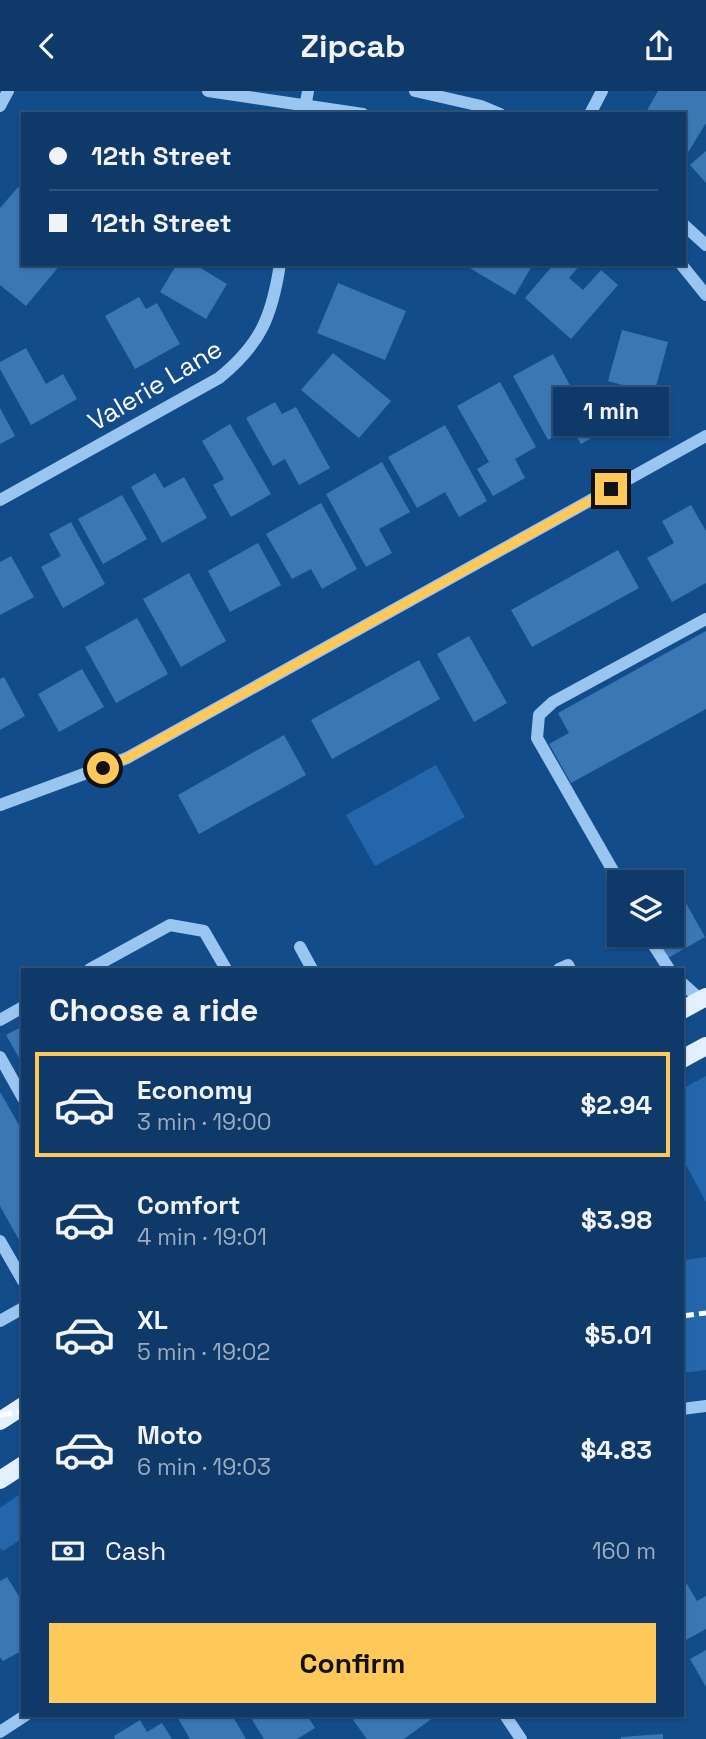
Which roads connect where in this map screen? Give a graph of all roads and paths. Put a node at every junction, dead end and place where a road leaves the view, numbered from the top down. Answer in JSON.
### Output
{"nodes":[{"id":1,"x":8,"y":91,"type":"edge"},
{"id":2,"x":208,"y":91,"type":"edge"},
{"id":3,"x":308,"y":91,"type":"edge"},
{"id":4,"x":415,"y":91,"type":"edge"},
{"id":5,"x":602,"y":91,"type":"edge"},
{"id":6,"x":0,"y":106,"type":"edge"},
{"id":7,"x":305,"y":110,"type":"edge"},
{"id":8,"x":334,"y":112,"type":"edge"},
{"id":9,"x":495,"y":112,"type":"edge"},
{"id":10,"x":591,"y":112,"type":"edge"},
{"id":11,"x":686,"y":227,"type":"edge"},
{"id":12,"x":706,"y":245,"type":"edge"},
{"id":13,"x":280,"y":266,"type":"edge"},
{"id":14,"x":683,"y":266,"type":"edge"},
{"id":15,"x":706,"y":295,"type":"edge"},
{"id":16,"x":706,"y":436,"type":"edge"},
{"id":17,"x":0,"y":500,"type":"edge"},
{"id":18,"x":706,"y":619,"type":"edge"},
{"id":19,"x":0,"y":805,"type":"edge"},
{"id":20,"x":613,"y":870,"type":"edge"},
{"id":21,"x":300,"y":947,"type":"dead end"},
{"id":22,"x":655,"y":947,"type":"edge"},
{"id":23,"x":92,"y":968,"type":"edge"},
{"id":24,"x":225,"y":968,"type":"edge"},
{"id":25,"x":311,"y":968,"type":"edge"},
{"id":26,"x":668,"y":968,"type":"edge"},
{"id":27,"x":684,"y":985,"type":"edge"},
{"id":28,"x":703,"y":999,"type":"edge"},
{"id":29,"x":21,"y":1008,"type":"edge"},
{"id":30,"x":684,"y":1009,"type":"edge"},
{"id":31,"x":0,"y":1020,"type":"edge"},
{"id":32,"x":706,"y":1046,"type":"edge"},
{"id":33,"x":0,"y":1057,"type":"edge"},
{"id":34,"x":684,"y":1058,"type":"edge"},
{"id":35,"x":21,"y":1094,"type":"edge"},
{"id":36,"x":0,"y":1241,"type":"edge"},
{"id":37,"x":21,"y":1278,"type":"edge"},
{"id":38,"x":21,"y":1309,"type":"edge"},
{"id":39,"x":0,"y":1321,"type":"edge"},
{"id":40,"x":706,"y":1405,"type":"edge"},
{"id":41,"x":21,"y":1407,"type":"edge"},
{"id":42,"x":684,"y":1409,"type":"edge"},
{"id":43,"x":0,"y":1421,"type":"edge"},
{"id":44,"x":21,"y":1466,"type":"edge"},
{"id":45,"x":0,"y":1481,"type":"edge"},
{"id":46,"x":23,"y":1717,"type":"edge"},
{"id":47,"x":506,"y":1717,"type":"edge"},
{"id":48,"x":0,"y":1732,"type":"edge"},
{"id":49,"x":521,"y":1739,"type":"edge"}],
"edges":[{"from":1,"to":6,"type":"street"},
{"from":2,"to":7,"type":"street"},
{"from":3,"to":7,"type":"street"},
{"from":4,"to":9,"type":"street"},
{"from":5,"to":10,"type":"street"},
{"from":7,"to":8,"type":"street"},
{"from":11,"to":12,"type":"street"},
{"from":13,"to":17,"type":"street","name":"Valerie Lane"},
{"from":14,"to":15,"type":"street"},
{"from":16,"to":19,"type":"street"},
{"from":18,"to":20,"type":"street"},
{"from":21,"to":25,"type":"street"},
{"from":22,"to":26,"type":"street"},
{"from":23,"to":24,"type":"street"},
{"from":27,"to":28,"type":"street"},
{"from":28,"to":30,"type":"main road"},
{"from":29,"to":31,"type":"street"},
{"from":32,"to":34,"type":"main road"},
{"from":33,"to":35,"type":"street"},
{"from":36,"to":37,"type":"street"},
{"from":38,"to":39,"type":"street"},
{"from":40,"to":42,"type":"street"},
{"from":41,"to":43,"type":"main road"},
{"from":44,"to":45,"type":"main road"},
{"from":46,"to":48,"type":"street"},
{"from":47,"to":49,"type":"street"}]}
